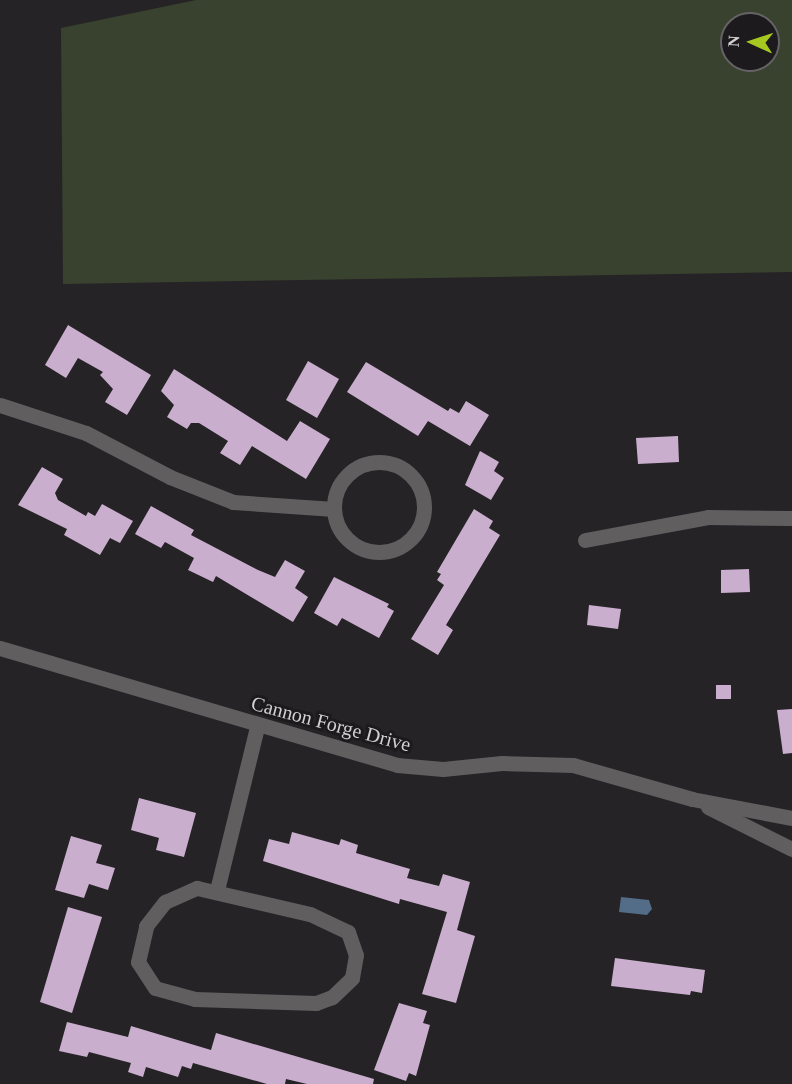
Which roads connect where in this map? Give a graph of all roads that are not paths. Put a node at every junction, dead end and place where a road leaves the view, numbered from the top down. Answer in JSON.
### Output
{"nodes":[{"id":1,"x":0,"y":405,"type":"edge"},
{"id":2,"x":334,"y":509,"type":"junction"},
{"id":3,"x":792,"y":518,"type":"edge"},
{"id":4,"x":585,"y":540,"type":"dead end"},
{"id":5,"x":0,"y":648,"type":"edge"},
{"id":6,"x":257,"y":727,"type":"junction"},
{"id":7,"x":692,"y":799,"type":"junction"},
{"id":8,"x":792,"y":818,"type":"edge"},
{"id":9,"x":792,"y":849,"type":"edge"},
{"id":10,"x":218,"y":890,"type":"junction"}],
"edges":[{"from":1,"to":2,"type":"street"},
{"from":2,"to":2,"type":"street"},
{"from":3,"to":4,"type":"street"},
{"from":5,"to":6,"type":"street","name":"Cannon Forge Drive"},
{"from":6,"to":7,"type":"street","name":"Cannon Forge Drive"},
{"from":6,"to":10,"type":"street"},
{"from":7,"to":8,"type":"street","name":"Cannon Forge Drive"},
{"from":7,"to":9,"type":"street","name":"Cannon Forge Drive"},
{"from":10,"to":10,"type":"street"}]}
